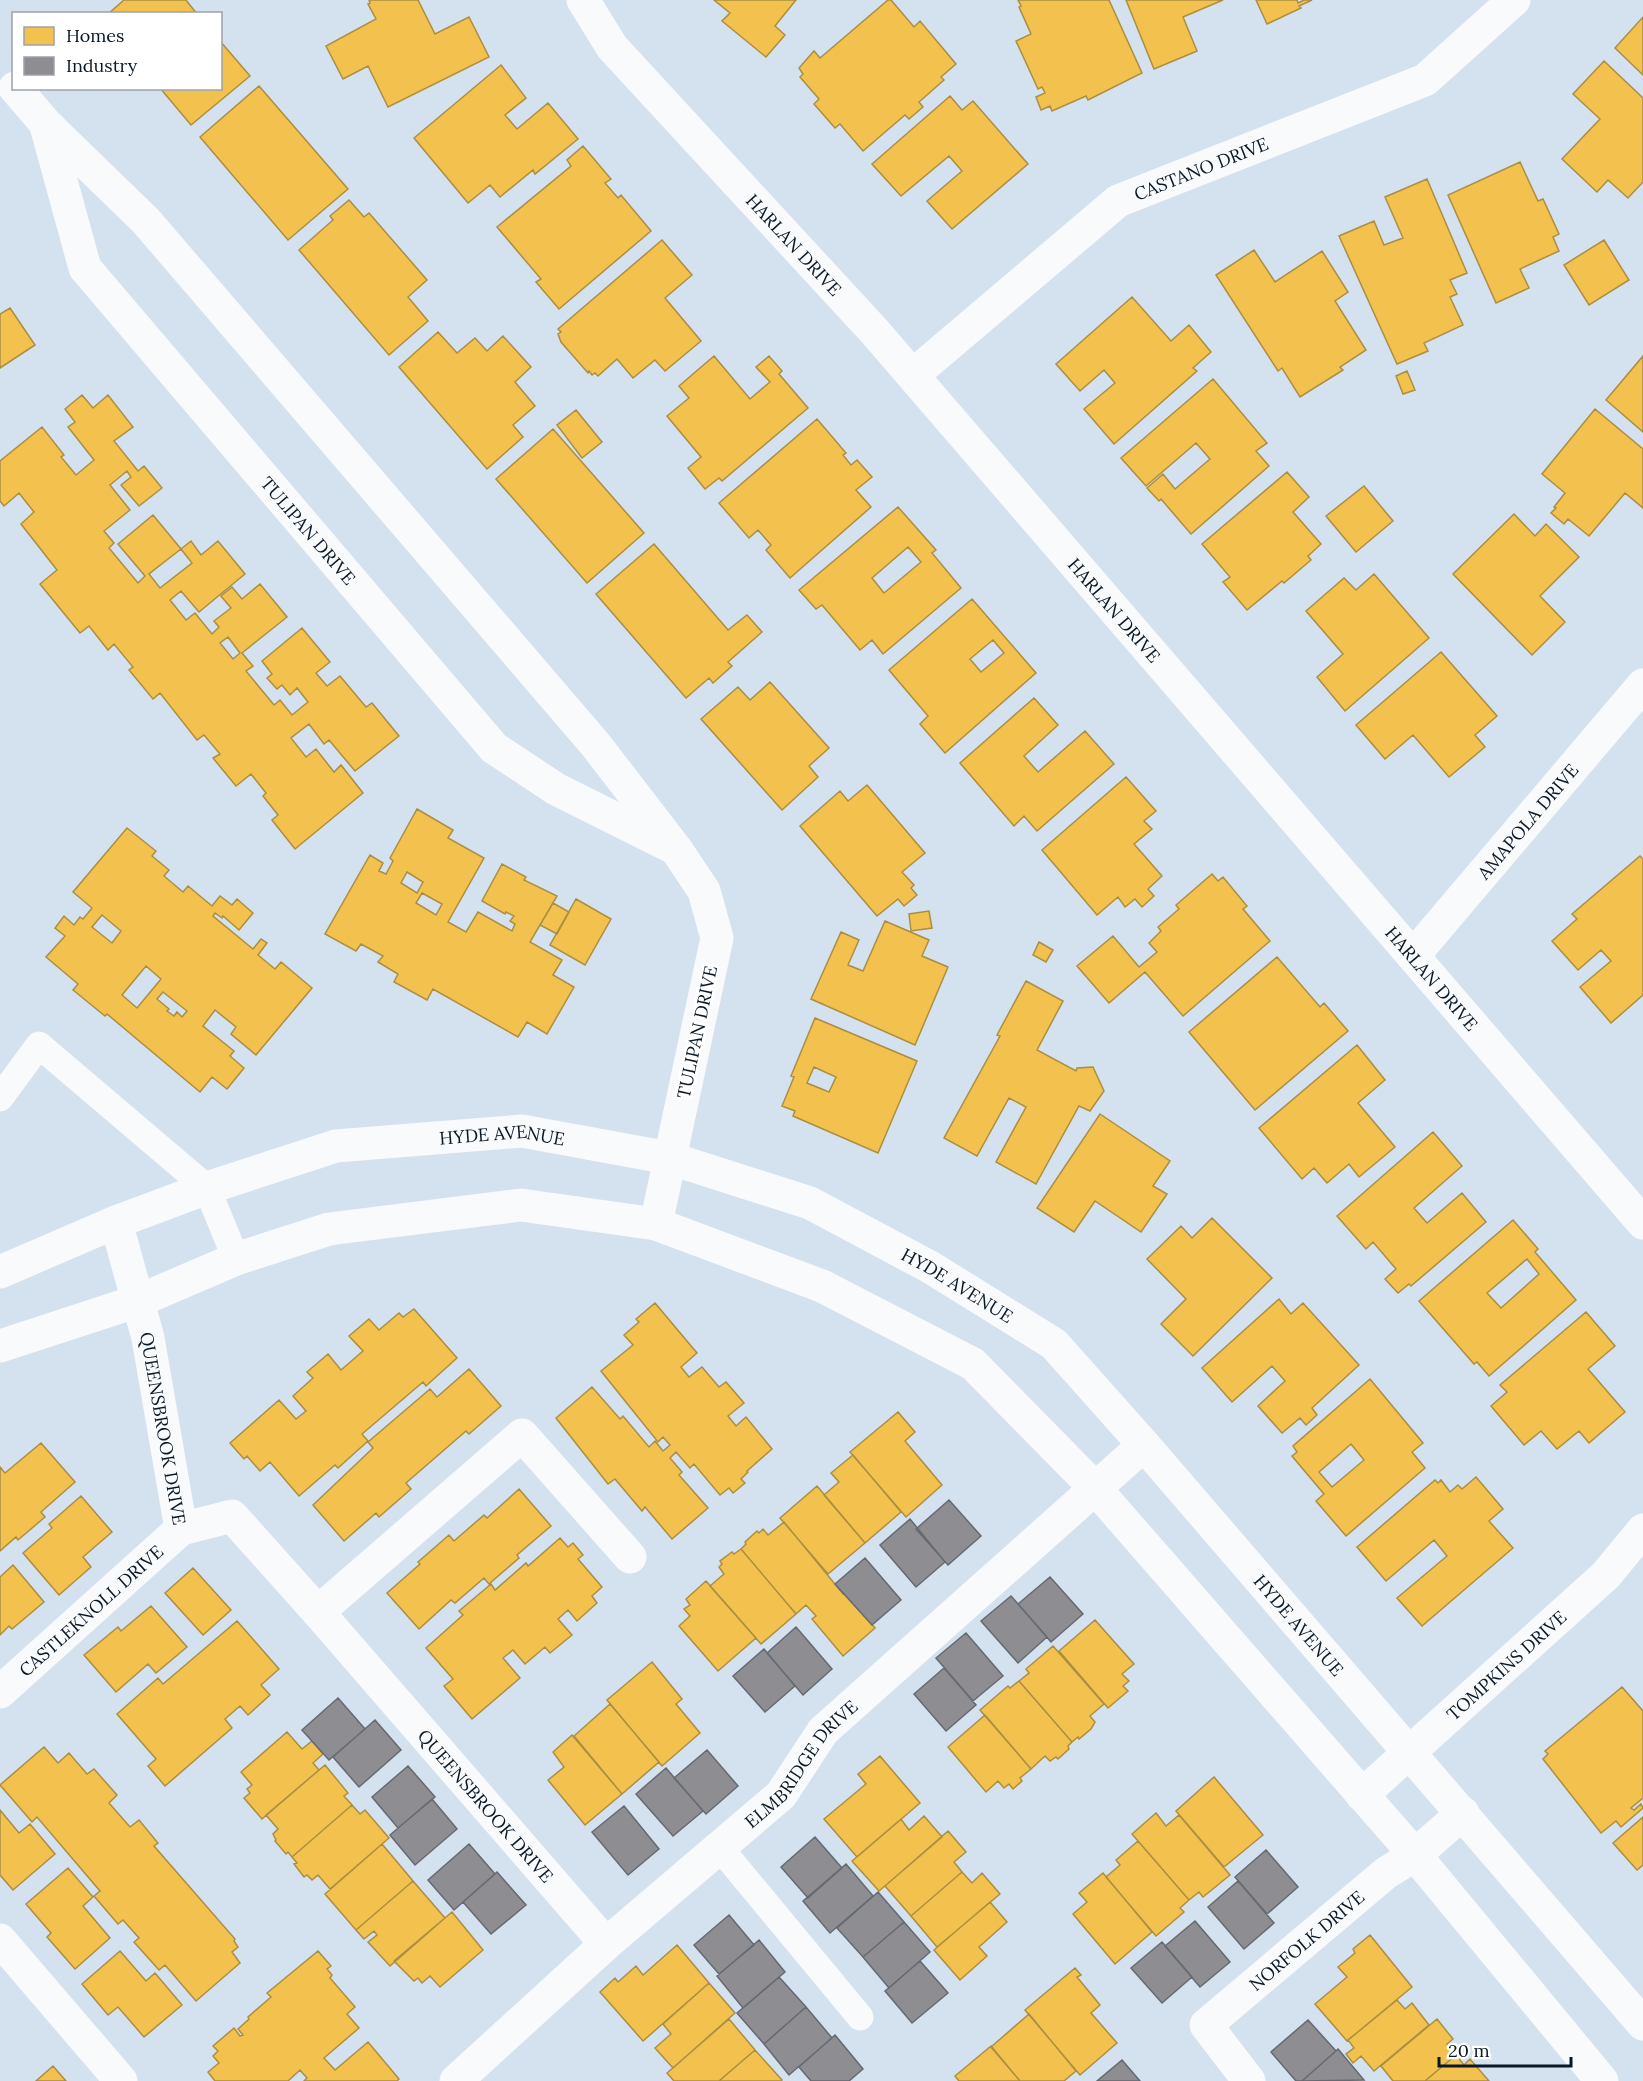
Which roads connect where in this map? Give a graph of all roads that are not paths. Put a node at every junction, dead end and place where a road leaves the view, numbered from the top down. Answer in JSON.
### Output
{"nodes":[{"id":1,"x":583,"y":0,"type":"edge"},
{"id":2,"x":1514,"y":0,"type":"edge"},
{"id":3,"x":0,"y":71,"type":"edge"},
{"id":4,"x":12,"y":85,"type":"edge"},
{"id":5,"x":17,"y":90,"type":"edge"},
{"id":6,"x":46,"y":124,"type":"junction"},
{"id":7,"x":913,"y":375,"type":"junction"},
{"id":8,"x":1643,"y":685,"type":"edge"},
{"id":9,"x":676,"y":849,"type":"junction"},
{"id":10,"x":1413,"y":956,"type":"junction"},
{"id":11,"x":0,"y":1098,"type":"edge"},
{"id":12,"x":669,"y":1158,"type":"junction"},
{"id":13,"x":207,"y":1188,"type":"junction"},
{"id":14,"x":116,"y":1222,"type":"junction"},
{"id":15,"x":1643,"y":1223,"type":"edge"},
{"id":16,"x":656,"y":1224,"type":"junction"},
{"id":17,"x":236,"y":1259,"type":"junction"},
{"id":18,"x":0,"y":1272,"type":"edge"},
{"id":19,"x":138,"y":1301,"type":"junction"},
{"id":20,"x":0,"y":1346,"type":"edge"},
{"id":21,"x":1144,"y":1444,"type":"junction"},
{"id":22,"x":1094,"y":1487,"type":"junction"},
{"id":23,"x":180,"y":1529,"type":"junction"},
{"id":24,"x":1643,"y":1530,"type":"edge"},
{"id":25,"x":630,"y":1557,"type":"dead end"},
{"id":26,"x":318,"y":1612,"type":"junction"},
{"id":27,"x":0,"y":1692,"type":"edge"},
{"id":28,"x":1410,"y":1752,"type":"junction"},
{"id":29,"x":1362,"y":1795,"type":"junction"},
{"id":30,"x":1463,"y":1813,"type":"junction"},
{"id":31,"x":720,"y":1848,"type":"junction"},
{"id":32,"x":1415,"y":1855,"type":"junction"},
{"id":33,"x":0,"y":1940,"type":"edge"},
{"id":34,"x":606,"y":1944,"type":"junction"},
{"id":35,"x":860,"y":2017,"type":"dead end"},
{"id":36,"x":1643,"y":2024,"type":"edge"},
{"id":37,"x":1240,"y":2078,"type":"edge"},
{"id":38,"x":121,"y":2081,"type":"edge"},
{"id":39,"x":456,"y":2081,"type":"edge"},
{"id":40,"x":1602,"y":2081,"type":"edge"}],
"edges":[{"from":1,"to":7,"type":"street","name":"HARLAN DRIVE"},
{"from":2,"to":7,"type":"street","name":"CASTANO DRIVE"},
{"from":3,"to":4,"type":"street","name":"TULIPAN DRIVE"},
{"from":5,"to":6,"type":"street","name":"TULIPAN DRIVE"},
{"from":6,"to":9,"type":"street","name":"TULIPAN DRIVE"},
{"from":6,"to":9,"type":"street","name":"TULIPAN DRIVE"},
{"from":7,"to":10,"type":"street","name":"HARLAN DRIVE"},
{"from":8,"to":10,"type":"street","name":"AMAPOLA DRIVE"},
{"from":9,"to":12,"type":"street","name":"TULIPAN DRIVE"},
{"from":10,"to":15,"type":"street","name":"HARLAN DRIVE"},
{"from":11,"to":13,"type":"lane"},
{"from":12,"to":13,"type":"street","name":"HYDE AVENUE"},
{"from":12,"to":16,"type":"street","name":"TULIPAN DRIVE"},
{"from":12,"to":21,"type":"street","name":"HYDE AVENUE"},
{"from":13,"to":14,"type":"street","name":"HYDE AVENUE"},
{"from":13,"to":17,"type":"lane"},
{"from":14,"to":18,"type":"street","name":"HYDE AVENUE"},
{"from":14,"to":19,"type":"street","name":"QUEENSBROOK DRIVE"},
{"from":16,"to":17,"type":"street"},
{"from":16,"to":22,"type":"street"},
{"from":17,"to":19,"type":"street"},
{"from":19,"to":20,"type":"street"},
{"from":19,"to":23,"type":"street","name":"QUEENSBROOK DRIVE"},
{"from":21,"to":22,"type":"street","name":"ELMBRIDGE DRIVE"},
{"from":21,"to":28,"type":"street","name":"HYDE AVENUE"},
{"from":22,"to":29,"type":"street"},
{"from":22,"to":31,"type":"street","name":"ELMBRIDGE DRIVE"},
{"from":23,"to":26,"type":"street","name":"QUEENSBROOK DRIVE"},
{"from":23,"to":27,"type":"street","name":"CASTLEKNOLL DRIVE"},
{"from":24,"to":28,"type":"street","name":"TOMPKINS DRIVE"},
{"from":25,"to":26,"type":"street"},
{"from":26,"to":34,"type":"street","name":"QUEENSBROOK DRIVE"},
{"from":28,"to":29,"type":"street","name":"TOMPKINS DRIVE"},
{"from":28,"to":30,"type":"street","name":"HYDE AVENUE"},
{"from":29,"to":32,"type":"street"},
{"from":30,"to":32,"type":"street","name":"NORFOLK DRIVE"},
{"from":30,"to":36,"type":"street","name":"HYDE AVENUE"},
{"from":31,"to":34,"type":"street","name":"ELMBRIDGE DRIVE"},
{"from":31,"to":35,"type":"lane"},
{"from":32,"to":37,"type":"street","name":"NORFOLK DRIVE"},
{"from":32,"to":40,"type":"street"},
{"from":33,"to":38,"type":"street"},
{"from":34,"to":39,"type":"street","name":"ELMBRIDGE DRIVE"}]}
